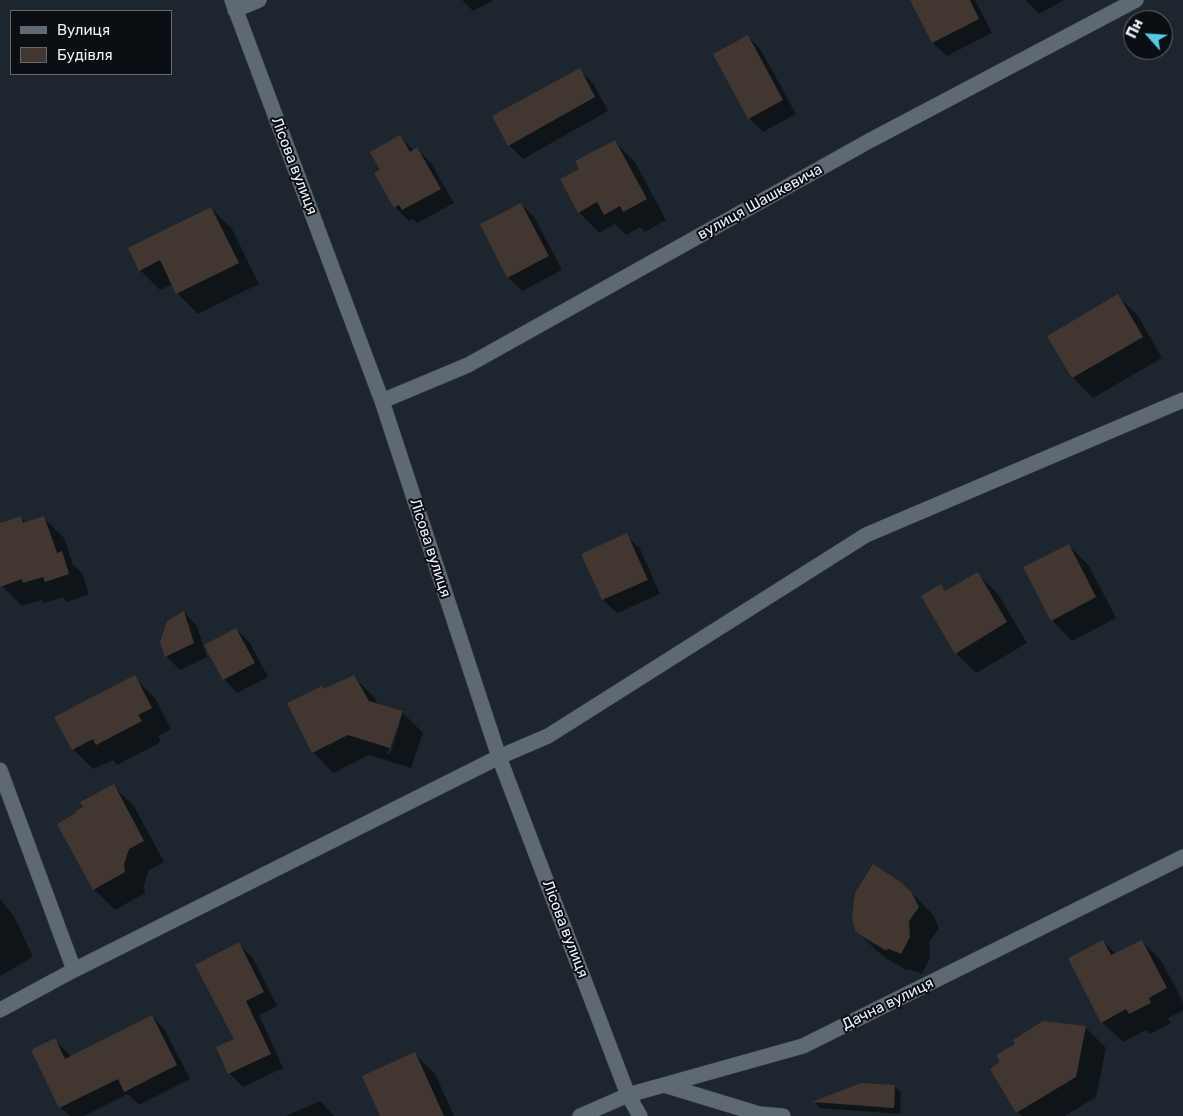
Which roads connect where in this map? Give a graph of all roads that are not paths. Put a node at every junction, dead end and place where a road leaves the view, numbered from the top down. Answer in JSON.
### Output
{"nodes":[{"id":1,"x":259,"y":0,"type":"edge"},
{"id":2,"x":1136,"y":0,"type":"edge"},
{"id":3,"x":233,"y":5,"type":"edge"},
{"id":4,"x":1183,"y":400,"type":"edge"},
{"id":5,"x":382,"y":401,"type":"junction"},
{"id":6,"x":499,"y":757,"type":"junction"},
{"id":7,"x":0,"y":770,"type":"edge"},
{"id":8,"x":1183,"y":857,"type":"edge"},
{"id":9,"x":74,"y":970,"type":"junction"},
{"id":10,"x":0,"y":1010,"type":"edge"},
{"id":11,"x":664,"y":1085,"type":"junction"},
{"id":12,"x":628,"y":1095,"type":"junction"},
{"id":13,"x":580,"y":1116,"type":"edge"},
{"id":14,"x":640,"y":1116,"type":"edge"},
{"id":15,"x":783,"y":1116,"type":"edge"}],
"edges":[{"from":1,"to":3,"type":"street"},
{"from":2,"to":5,"type":"street","name":"вулиця Шашкевича"},
{"from":3,"to":5,"type":"street","name":"Лісова вулиця"},
{"from":4,"to":6,"type":"street"},
{"from":5,"to":6,"type":"street","name":"Лісова вулиця"},
{"from":6,"to":9,"type":"street"},
{"from":6,"to":12,"type":"street","name":"Лісова вулиця"},
{"from":7,"to":9,"type":"street"},
{"from":8,"to":11,"type":"street","name":"Дачна вулиця"},
{"from":9,"to":10,"type":"street"},
{"from":11,"to":12,"type":"street","name":"Дачна вулиця"},
{"from":11,"to":15,"type":"street"},
{"from":12,"to":13,"type":"street","name":"Дачна вулиця"},
{"from":12,"to":14,"type":"street","name":"Лісова вулиця"}]}
